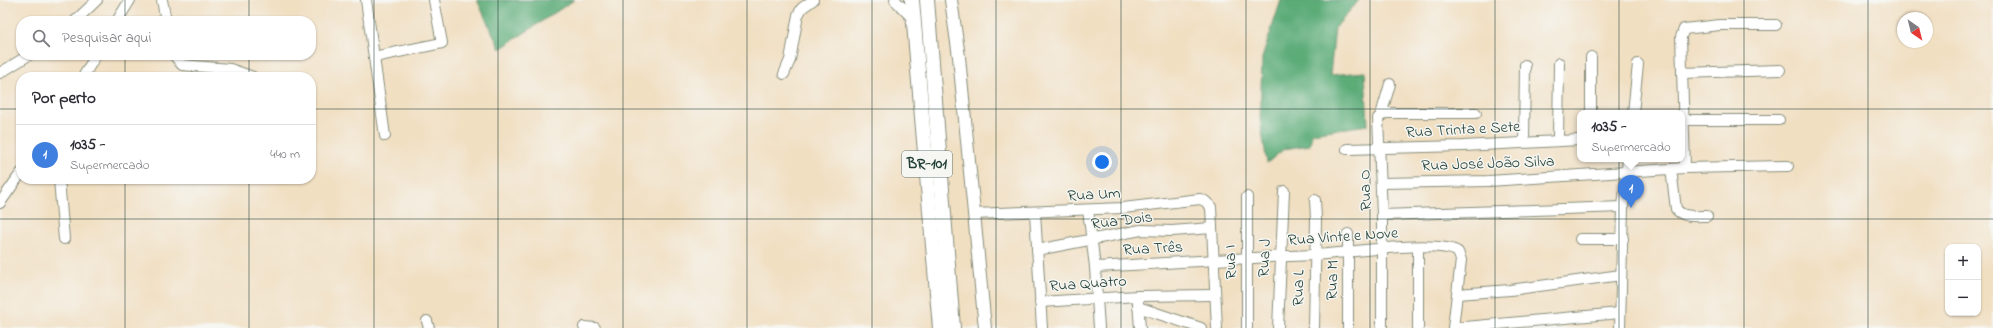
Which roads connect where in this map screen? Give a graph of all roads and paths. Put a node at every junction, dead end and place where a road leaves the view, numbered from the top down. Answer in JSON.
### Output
{"nodes":[{"id":1,"x":96,"y":0,"type":"edge"},
{"id":2,"x":130,"y":0,"type":"edge"},
{"id":3,"x":162,"y":0,"type":"edge"},
{"id":4,"x":366,"y":0,"type":"edge"},
{"id":5,"x":434,"y":0,"type":"edge"},
{"id":6,"x":813,"y":0,"type":"edge"},
{"id":7,"x":896,"y":0,"type":"edge"},
{"id":8,"x":912,"y":0,"type":"edge"},
{"id":9,"x":951,"y":0,"type":"edge"},
{"id":10,"x":928,"y":2,"type":"edge"},
{"id":11,"x":80,"y":16,"type":"edge"},
{"id":12,"x":120,"y":16,"type":"edge"},
{"id":13,"x":165,"y":16,"type":"edge"},
{"id":14,"x":914,"y":20,"type":"junction"},
{"id":15,"x":1776,"y":25,"type":"dead end"},
{"id":16,"x":374,"y":56,"type":"junction"},
{"id":17,"x":1591,"y":57,"type":"dead end"},
{"id":18,"x":21,"y":60,"type":"edge"},
{"id":19,"x":93,"y":60,"type":"edge"},
{"id":20,"x":178,"y":60,"type":"edge"},
{"id":21,"x":1559,"y":63,"type":"dead end"},
{"id":22,"x":1638,"y":64,"type":"dead end"},
{"id":23,"x":1525,"y":65,"type":"dead end"},
{"id":24,"x":1780,"y":70,"type":"dead end"},
{"id":25,"x":1,"y":72,"type":"edge"},
{"id":26,"x":86,"y":72,"type":"edge"},
{"id":27,"x":239,"y":72,"type":"edge"},
{"id":28,"x":1682,"y":73,"type":"junction"},
{"id":29,"x":784,"y":74,"type":"dead end"},
{"id":30,"x":1390,"y":84,"type":"dead end"},
{"id":31,"x":1591,"y":110,"type":"edge"},
{"id":32,"x":1633,"y":110,"type":"edge"},
{"id":33,"x":1683,"y":110,"type":"edge"},
{"id":34,"x":1476,"y":113,"type":"dead end"},
{"id":35,"x":1380,"y":119,"type":"junction"},
{"id":36,"x":1685,"y":120,"type":"edge"},
{"id":37,"x":1779,"y":120,"type":"dead end"},
{"id":38,"x":385,"y":136,"type":"dead end"},
{"id":39,"x":1577,"y":140,"type":"edge"},
{"id":40,"x":1558,"y":141,"type":"junction"},
{"id":41,"x":1524,"y":142,"type":"junction"},
{"id":42,"x":1347,"y":149,"type":"dead end"},
{"id":43,"x":1380,"y":149,"type":"junction"},
{"id":44,"x":1685,"y":152,"type":"edge"},
{"id":45,"x":1628,"y":162,"type":"edge"},
{"id":46,"x":1788,"y":166,"type":"dead end"},
{"id":47,"x":1686,"y":168,"type":"junction"},
{"id":48,"x":1672,"y":169,"type":"junction"},
{"id":49,"x":1627,"y":172,"type":"junction"},
{"id":50,"x":16,"y":180,"type":"edge"},
{"id":51,"x":1381,"y":183,"type":"junction"},
{"id":52,"x":59,"y":184,"type":"edge"},
{"id":53,"x":1284,"y":190,"type":"dead end"},
{"id":54,"x":1247,"y":197,"type":"dead end"},
{"id":55,"x":1315,"y":200,"type":"dead end"},
{"id":56,"x":0,"y":203,"type":"edge"},
{"id":57,"x":1623,"y":207,"type":"junction"},
{"id":58,"x":1088,"y":210,"type":"junction"},
{"id":59,"x":1034,"y":213,"type":"junction"},
{"id":60,"x":974,"y":214,"type":"junction"},
{"id":61,"x":1382,"y":215,"type":"junction"},
{"id":62,"x":1707,"y":216,"type":"dead end"},
{"id":63,"x":1212,"y":228,"type":"junction"},
{"id":64,"x":1348,"y":234,"type":"dead end"},
{"id":65,"x":64,"y":239,"type":"dead end"},
{"id":66,"x":1092,"y":239,"type":"junction"},
{"id":67,"x":1580,"y":239,"type":"dead end"},
{"id":68,"x":1623,"y":239,"type":"junction"},
{"id":69,"x":1418,"y":247,"type":"junction"},
{"id":70,"x":1382,"y":248,"type":"junction"},
{"id":71,"x":1037,"y":250,"type":"junction"},
{"id":72,"x":1349,"y":252,"type":"junction"},
{"id":73,"x":1314,"y":255,"type":"junction"},
{"id":74,"x":1280,"y":256,"type":"junction"},
{"id":75,"x":1246,"y":258,"type":"junction"},
{"id":76,"x":1213,"y":260,"type":"junction"},
{"id":77,"x":1095,"y":267,"type":"junction"},
{"id":78,"x":1621,"y":275,"type":"junction"},
{"id":79,"x":1214,"y":294,"type":"junction"},
{"id":80,"x":1458,"y":294,"type":"junction"},
{"id":81,"x":1138,"y":296,"type":"junction"},
{"id":82,"x":1097,"y":299,"type":"junction"},
{"id":83,"x":1040,"y":302,"type":"junction"},
{"id":84,"x":1138,"y":307,"type":"junction"},
{"id":85,"x":1620,"y":312,"type":"junction"},
{"id":86,"x":940,"y":328,"type":"edge"},
{"id":87,"x":953,"y":328,"type":"edge"},
{"id":88,"x":985,"y":328,"type":"edge"},
{"id":89,"x":1042,"y":328,"type":"edge"},
{"id":90,"x":1098,"y":328,"type":"edge"},
{"id":91,"x":1140,"y":328,"type":"edge"},
{"id":92,"x":1201,"y":328,"type":"edge"},
{"id":93,"x":1217,"y":328,"type":"edge"},
{"id":94,"x":1247,"y":328,"type":"edge"},
{"id":95,"x":1278,"y":328,"type":"edge"},
{"id":96,"x":1314,"y":328,"type":"edge"},
{"id":97,"x":1348,"y":328,"type":"edge"},
{"id":98,"x":1382,"y":328,"type":"edge"},
{"id":99,"x":1418,"y":328,"type":"edge"},
{"id":100,"x":1454,"y":328,"type":"edge"},
{"id":101,"x":1620,"y":328,"type":"edge"}],
"edges":[{"from":1,"to":11,"type":"street"},
{"from":2,"to":12,"type":"street"},
{"from":3,"to":13,"type":"street"},
{"from":4,"to":16,"type":"street"},
{"from":5,"to":16,"type":"street"},
{"from":6,"to":29,"type":"street"},
{"from":7,"to":14,"type":"street"},
{"from":8,"to":14,"type":"highway","number":"BR-101"},
{"from":9,"to":60,"type":"main road"},
{"from":10,"to":87,"type":"highway","number":"BR-101"},
{"from":14,"to":86,"type":"highway","number":"BR-101"},
{"from":15,"to":28,"type":"street"},
{"from":16,"to":38,"type":"street"},
{"from":17,"to":31,"type":"street"},
{"from":18,"to":25,"type":"street"},
{"from":19,"to":26,"type":"street"},
{"from":20,"to":27,"type":"street"},
{"from":21,"to":40,"type":"street"},
{"from":22,"to":32,"type":"street"},
{"from":23,"to":41,"type":"street"},
{"from":24,"to":28,"type":"street"},
{"from":28,"to":33,"type":"street"},
{"from":30,"to":35,"type":"street","name":"Rua O"},
{"from":34,"to":35,"type":"street"},
{"from":35,"to":43,"type":"street","name":"Rua O"},
{"from":36,"to":37,"type":"street"},
{"from":39,"to":40,"type":"street","name":"Rua Trinta e Sete"},
{"from":40,"to":41,"type":"street","name":"Rua Trinta e Sete"},
{"from":41,"to":43,"type":"street","name":"Rua Trinta e Sete"},
{"from":42,"to":43,"type":"street","name":"Rua Trinta e Sete"},
{"from":43,"to":51,"type":"street","name":"Rua O"},
{"from":44,"to":47,"type":"street"},
{"from":45,"to":49,"type":"street"},
{"from":46,"to":47,"type":"street","name":"Rua José João Silva"},
{"from":47,"to":48,"type":"street","name":"Rua José João Silva"},
{"from":48,"to":49,"type":"street","name":"Rua José João Silva"},
{"from":48,"to":62,"type":"street"},
{"from":49,"to":51,"type":"street","name":"Rua José João Silva"},
{"from":49,"to":57,"type":"street"},
{"from":50,"to":56,"type":"street"},
{"from":51,"to":61,"type":"street","name":"Rua O"},
{"from":52,"to":65,"type":"street"},
{"from":53,"to":74,"type":"street","name":"Rua J"},
{"from":54,"to":75,"type":"street","name":"Rua I"},
{"from":55,"to":73,"type":"street","name":"Rua L"},
{"from":57,"to":61,"type":"street","name":"Rua Vinte e Nove"},
{"from":57,"to":68,"type":"street"},
{"from":58,"to":59,"type":"street","name":"Rua Um"},
{"from":58,"to":63,"type":"street","name":"Rua Um"},
{"from":58,"to":66,"type":"street"},
{"from":59,"to":60,"type":"street","name":"Rua Um"},
{"from":59,"to":71,"type":"street"},
{"from":60,"to":88,"type":"main road"},
{"from":61,"to":70,"type":"street","name":"Rua O"},
{"from":63,"to":66,"type":"street","name":"Rua Dois"},
{"from":63,"to":76,"type":"street"},
{"from":64,"to":72,"type":"street","name":"Rua M"},
{"from":66,"to":71,"type":"street","name":"Rua Dois"},
{"from":66,"to":77,"type":"street"},
{"from":67,"to":68,"type":"street"},
{"from":68,"to":78,"type":"street"},
{"from":69,"to":70,"type":"street","name":"Rua Vinte e Nove"},
{"from":69,"to":80,"type":"street","name":"Rua Vinte e Nove"},
{"from":69,"to":99,"type":"street"},
{"from":70,"to":72,"type":"street","name":"Rua Vinte e Nove"},
{"from":70,"to":98,"type":"street","name":"Rua O"},
{"from":71,"to":83,"type":"street"},
{"from":72,"to":73,"type":"street","name":"Rua Vinte e Nove"},
{"from":72,"to":97,"type":"street","name":"Rua M"},
{"from":73,"to":74,"type":"street","name":"Rua Vinte e Nove"},
{"from":73,"to":96,"type":"street","name":"Rua L"},
{"from":74,"to":75,"type":"street","name":"Rua Vinte e Nove"},
{"from":74,"to":95,"type":"street","name":"Rua J"},
{"from":75,"to":76,"type":"street","name":"Rua Vinte e Nove"},
{"from":75,"to":94,"type":"street","name":"Rua I"},
{"from":76,"to":77,"type":"street","name":"Rua Três"},
{"from":76,"to":79,"type":"street"},
{"from":77,"to":82,"type":"street"},
{"from":78,"to":80,"type":"street"},
{"from":78,"to":85,"type":"street"},
{"from":79,"to":81,"type":"street","name":"Rua Quatro"},
{"from":79,"to":93,"type":"street"},
{"from":80,"to":100,"type":"street"},
{"from":81,"to":82,"type":"street","name":"Rua Quatro"},
{"from":81,"to":84,"type":"street","name":"Rua Quatro"},
{"from":82,"to":83,"type":"street","name":"Rua Quatro"},
{"from":82,"to":90,"type":"street"},
{"from":83,"to":89,"type":"street"},
{"from":84,"to":91,"type":"street","name":"Rua Quatro"},
{"from":84,"to":92,"type":"street"},
{"from":85,"to":100,"type":"street"},
{"from":85,"to":101,"type":"street"}]}
